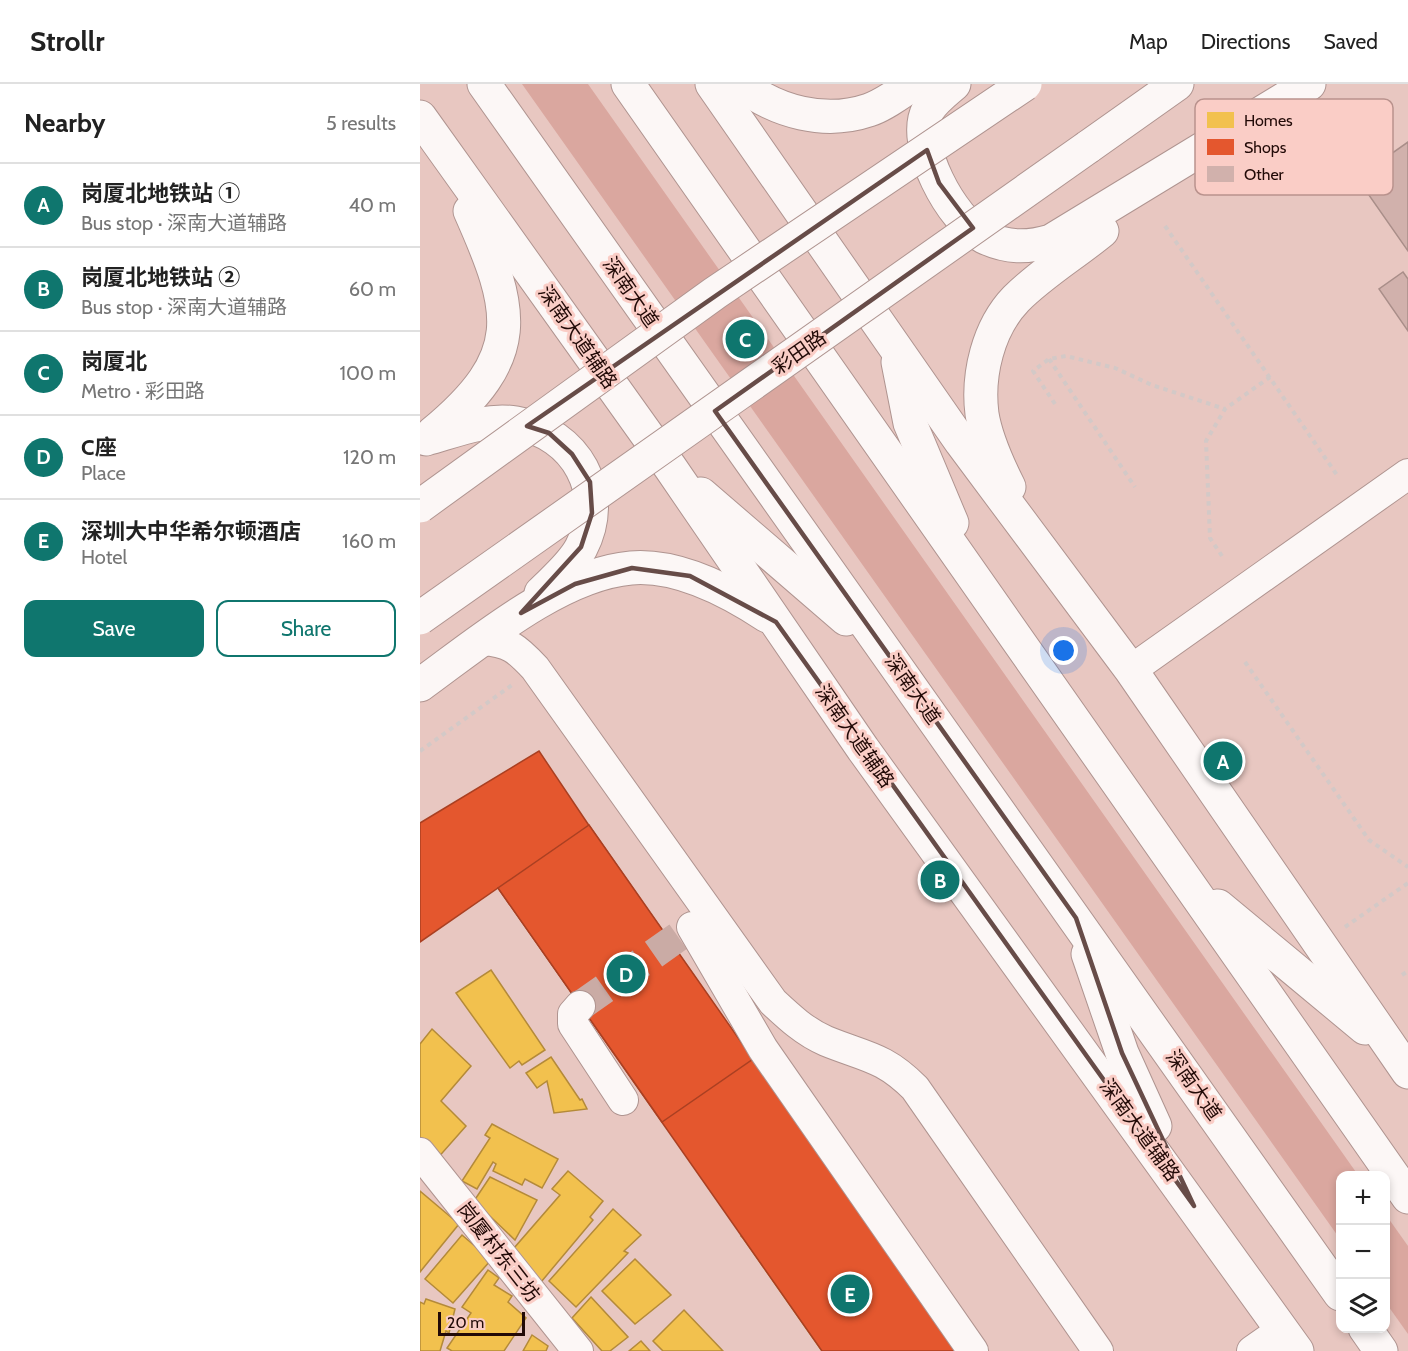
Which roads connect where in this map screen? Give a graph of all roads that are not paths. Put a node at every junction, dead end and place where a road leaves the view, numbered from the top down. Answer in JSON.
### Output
{"nodes":[{"id":1,"x":484,"y":84,"type":"edge"},
{"id":2,"x":628,"y":84,"type":"edge"},
{"id":3,"x":712,"y":84,"type":"edge"},
{"id":4,"x":741,"y":84,"type":"edge"},
{"id":5,"x":913,"y":84,"type":"edge"},
{"id":6,"x":954,"y":84,"type":"edge"},
{"id":7,"x":1025,"y":84,"type":"edge"},
{"id":8,"x":1177,"y":84,"type":"edge"},
{"id":9,"x":1309,"y":84,"type":"edge"},
{"id":10,"x":1284,"y":99,"type":"edge"},
{"id":11,"x":420,"y":117,"type":"edge"},
{"id":12,"x":442,"y":149,"type":"junction"},
{"id":13,"x":1195,"y":154,"type":"edge"},
{"id":14,"x":1191,"y":156,"type":"junction"},
{"id":15,"x":896,"y":351,"type":"junction"},
{"id":16,"x":423,"y":441,"type":"edge"},
{"id":17,"x":670,"y":467,"type":"junction"},
{"id":18,"x":1408,"y":474,"type":"edge"},
{"id":19,"x":420,"y":506,"type":"edge"},
{"id":20,"x":1048,"y":560,"type":"junction"},
{"id":21,"x":969,"y":570,"type":"junction"},
{"id":22,"x":521,"y":613,"type":"junction"},
{"id":23,"x":420,"y":618,"type":"edge"},
{"id":24,"x":776,"y":622,"type":"junction"},
{"id":25,"x":483,"y":640,"type":"junction"},
{"id":26,"x":899,"y":669,"type":"junction"},
{"id":27,"x":1131,"y":670,"type":"junction"},
{"id":28,"x":420,"y":685,"type":"edge"},
{"id":29,"x":1186,"y":880,"type":"junction"},
{"id":30,"x":1076,"y":918,"type":"junction"},
{"id":31,"x":692,"y":927,"type":"dead end"},
{"id":32,"x":580,"y":1006,"type":"dead end"},
{"id":33,"x":1400,"y":1061,"type":"edge"},
{"id":34,"x":623,"y":1100,"type":"dead end"},
{"id":35,"x":420,"y":1153,"type":"edge"},
{"id":36,"x":1408,"y":1197,"type":"edge"},
{"id":37,"x":1194,"y":1206,"type":"junction"},
{"id":38,"x":1336,"y":1287,"type":"edge"},
{"id":39,"x":1368,"y":1333,"type":"edge"},
{"id":40,"x":1290,"y":1341,"type":"edge"},
{"id":41,"x":578,"y":1351,"type":"edge"},
{"id":42,"x":973,"y":1351,"type":"edge"},
{"id":43,"x":1098,"y":1351,"type":"edge"},
{"id":44,"x":1252,"y":1351,"type":"edge"},
{"id":45,"x":1381,"y":1351,"type":"edge"}],
"edges":[{"from":1,"to":26,"type":"main road","name":"深南大道"},
{"from":2,"to":21,"type":"main road"},
{"from":3,"to":15,"type":"main road"},
{"from":4,"to":5,"type":"main road"},
{"from":6,"to":14,"type":"main road"},
{"from":7,"to":19,"type":"main road","bridge":true},
{"from":8,"to":23,"type":"main road","name":"彩田路","bridge":true},
{"from":9,"to":10,"type":"main road"},
{"from":11,"to":12,"type":"main road","name":"深南大道辅路"},
{"from":12,"to":16,"type":"main road"},
{"from":12,"to":17,"type":"main road","name":"深南大道辅路"},
{"from":13,"to":14,"type":"main road"},
{"from":14,"to":20,"type":"main road"},
{"from":15,"to":20,"type":"main road"},
{"from":15,"to":21,"type":"main road"},
{"from":16,"to":22,"type":"main road"},
{"from":17,"to":24,"type":"main road","name":"深南大道辅路"},
{"from":17,"to":26,"type":"main road"},
{"from":18,"to":27,"type":"street"},
{"from":20,"to":27,"type":"main road"},
{"from":21,"to":29,"type":"main road"},
{"from":22,"to":24,"type":"main road"},
{"from":22,"to":25,"type":"main road"},
{"from":24,"to":37,"type":"main road","name":"深南大道辅路"},
{"from":25,"to":28,"type":"main road"},
{"from":25,"to":43,"type":"street"},
{"from":26,"to":30,"type":"main road","name":"深南大道"},
{"from":27,"to":33,"type":"main road"},
{"from":29,"to":33,"type":"main road"},
{"from":29,"to":36,"type":"main road"},
{"from":30,"to":37,"type":"main road"},
{"from":30,"to":38,"type":"main road","name":"深南大道"},
{"from":31,"to":42,"type":"street"},
{"from":32,"to":34,"type":"street"},
{"from":35,"to":41,"type":"street","name":"岗厦村东三坊"},
{"from":37,"to":40,"type":"main road","name":"深南大道辅路"},
{"from":39,"to":45,"type":"main road"},
{"from":40,"to":44,"type":"street"}]}
